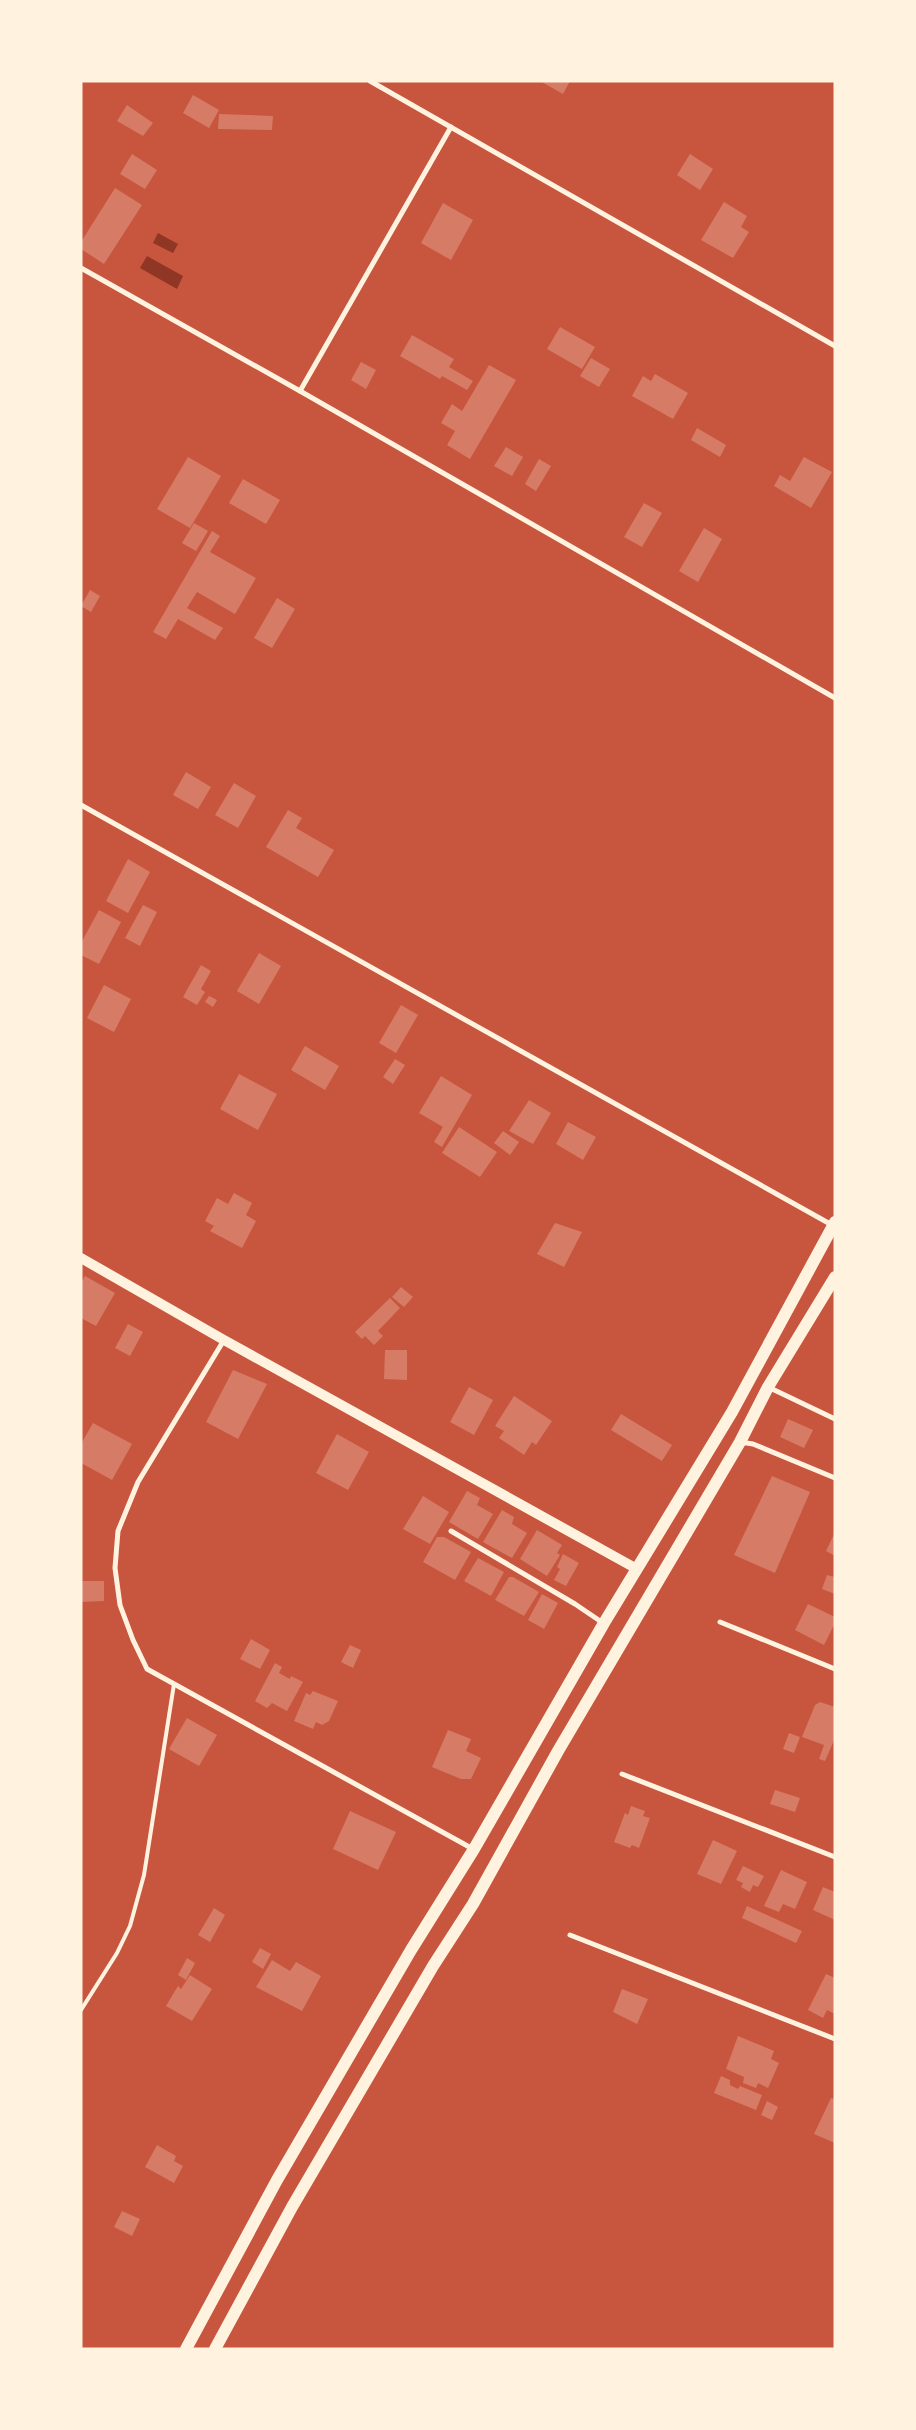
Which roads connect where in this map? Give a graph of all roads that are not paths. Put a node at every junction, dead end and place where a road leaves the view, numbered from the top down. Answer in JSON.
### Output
{"nodes":[{"id":1,"x":370,"y":81,"type":"edge"},
{"id":2,"x":451,"y":127,"type":"junction"},
{"id":3,"x":81,"y":268,"type":"edge"},
{"id":4,"x":835,"y":346,"type":"edge"},
{"id":5,"x":300,"y":391,"type":"junction"},
{"id":6,"x":835,"y":698,"type":"edge"},
{"id":7,"x":81,"y":805,"type":"edge"},
{"id":8,"x":834,"y":1224,"type":"edge"},
{"id":9,"x":81,"y":1258,"type":"edge"},
{"id":10,"x":835,"y":1277,"type":"edge"},
{"id":11,"x":224,"y":1340,"type":"junction"},
{"id":12,"x":768,"y":1387,"type":"junction"},
{"id":13,"x":835,"y":1419,"type":"edge"},
{"id":14,"x":740,"y":1442,"type":"junction"},
{"id":15,"x":835,"y":1478,"type":"edge"},
{"id":16,"x":451,"y":1531,"type":"dead end"},
{"id":17,"x":637,"y":1569,"type":"junction"},
{"id":18,"x":720,"y":1622,"type":"dead end"},
{"id":19,"x":604,"y":1623,"type":"junction"},
{"id":20,"x":835,"y":1669,"type":"edge"},
{"id":21,"x":174,"y":1684,"type":"junction"},
{"id":22,"x":622,"y":1774,"type":"dead end"},
{"id":23,"x":474,"y":1849,"type":"junction"},
{"id":24,"x":835,"y":1857,"type":"edge"},
{"id":25,"x":570,"y":1935,"type":"dead end"},
{"id":26,"x":81,"y":2010,"type":"edge"},
{"id":27,"x":835,"y":2039,"type":"edge"},
{"id":28,"x":186,"y":2349,"type":"edge"},
{"id":29,"x":215,"y":2349,"type":"edge"}],
"edges":[{"from":1,"to":2,"type":"street"},
{"from":2,"to":4,"type":"street"},
{"from":2,"to":5,"type":"street"},
{"from":3,"to":5,"type":"street"},
{"from":5,"to":6,"type":"street"},
{"from":7,"to":8,"type":"street"},
{"from":8,"to":17,"type":"main road"},
{"from":9,"to":11,"type":"main road"},
{"from":10,"to":12,"type":"main road"},
{"from":11,"to":17,"type":"main road"},
{"from":11,"to":21,"type":"street"},
{"from":12,"to":13,"type":"street"},
{"from":12,"to":14,"type":"main road"},
{"from":14,"to":15,"type":"street"},
{"from":14,"to":29,"type":"main road"},
{"from":16,"to":19,"type":"street"},
{"from":17,"to":19,"type":"main road"},
{"from":18,"to":20,"type":"street"},
{"from":19,"to":23,"type":"main road"},
{"from":21,"to":23,"type":"street"},
{"from":21,"to":26,"type":"lane"},
{"from":22,"to":24,"type":"street"},
{"from":23,"to":28,"type":"main road"},
{"from":25,"to":27,"type":"street"}]}
